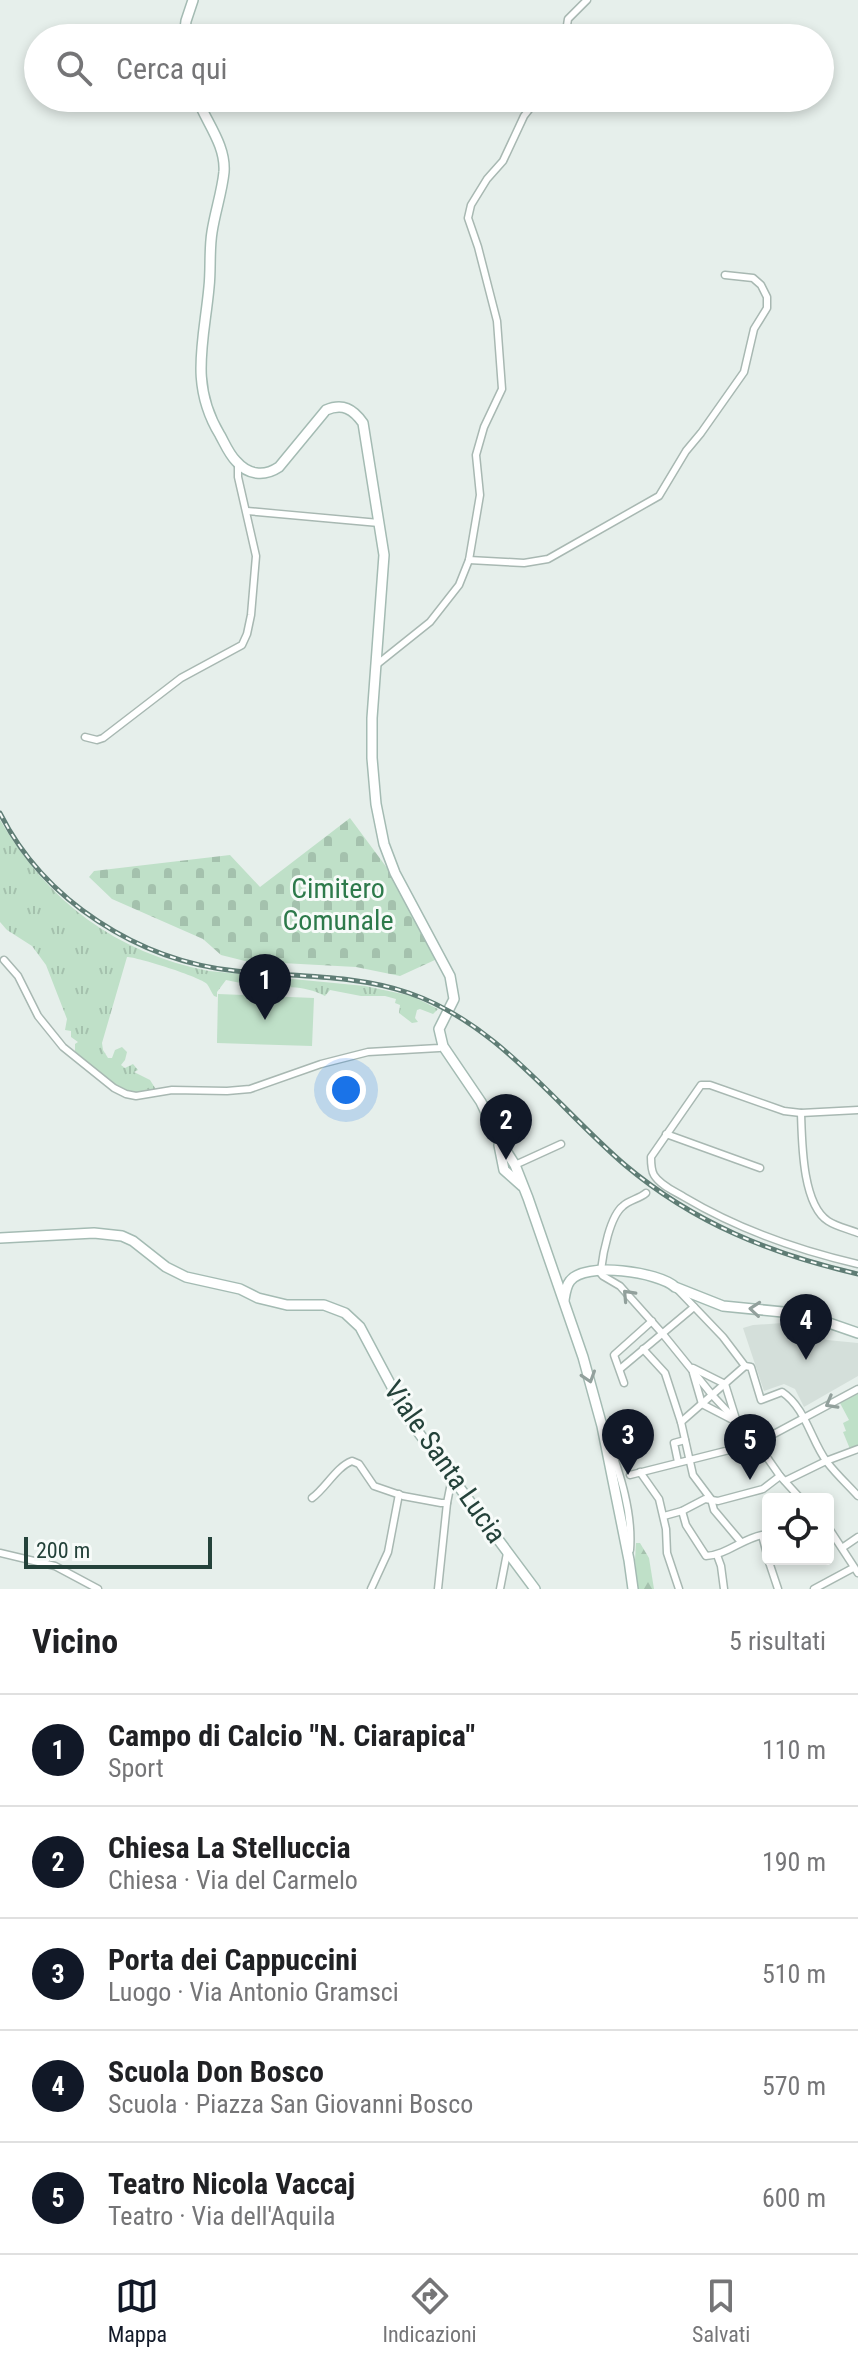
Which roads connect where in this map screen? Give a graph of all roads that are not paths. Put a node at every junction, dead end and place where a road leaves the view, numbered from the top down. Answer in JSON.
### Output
{"nodes":[{"id":1,"x":193,"y":0,"type":"edge"},
{"id":2,"x":587,"y":0,"type":"edge"},
{"id":3,"x":186,"y":24,"type":"edge"},
{"id":4,"x":567,"y":24,"type":"edge"},
{"id":5,"x":204,"y":112,"type":"edge"},
{"id":6,"x":527,"y":112,"type":"edge"},
{"id":7,"x":725,"y":275,"type":"dead end"},
{"id":8,"x":238,"y":464,"type":"junction"},
{"id":9,"x":247,"y":511,"type":"junction"},
{"id":10,"x":380,"y":523,"type":"junction"},
{"id":11,"x":469,"y":560,"type":"junction"},
{"id":12,"x":375,"y":666,"type":"junction"},
{"id":13,"x":85,"y":737,"type":"dead end"},
{"id":14,"x":4,"y":960,"type":"dead end"},
{"id":15,"x":443,"y":1046,"type":"junction"},
{"id":16,"x":858,"y":1110,"type":"edge"},
{"id":17,"x":801,"y":1113,"type":"junction"},
{"id":18,"x":666,"y":1134,"type":"junction"},
{"id":19,"x":498,"y":1138,"type":"junction"},
{"id":20,"x":561,"y":1144,"type":"dead end"},
{"id":21,"x":515,"y":1165,"type":"junction"},
{"id":22,"x":760,"y":1168,"type":"dead end"},
{"id":23,"x":524,"y":1187,"type":"junction"},
{"id":24,"x":646,"y":1193,"type":"dead end"},
{"id":25,"x":858,"y":1233,"type":"edge"},
{"id":26,"x":0,"y":1238,"type":"edge"},
{"id":27,"x":858,"y":1264,"type":"edge"},
{"id":28,"x":600,"y":1270,"type":"junction"},
{"id":29,"x":554,"y":1275,"type":"junction"},
{"id":30,"x":570,"y":1281,"type":"junction"},
{"id":31,"x":675,"y":1287,"type":"junction"},
{"id":32,"x":564,"y":1303,"type":"junction"},
{"id":33,"x":694,"y":1307,"type":"junction"},
{"id":34,"x":652,"y":1321,"type":"junction"},
{"id":35,"x":662,"y":1333,"type":"junction"},
{"id":36,"x":858,"y":1333,"type":"edge"},
{"id":37,"x":643,"y":1349,"type":"junction"},
{"id":38,"x":745,"y":1366,"type":"junction"},
{"id":39,"x":692,"y":1367,"type":"junction"},
{"id":40,"x":620,"y":1369,"type":"junction"},
{"id":41,"x":624,"y":1383,"type":"dead end"},
{"id":42,"x":725,"y":1384,"type":"junction"},
{"id":43,"x":858,"y":1389,"type":"edge"},
{"id":44,"x":713,"y":1396,"type":"junction"},
{"id":45,"x":702,"y":1404,"type":"junction"},
{"id":46,"x":804,"y":1418,"type":"junction"},
{"id":47,"x":681,"y":1422,"type":"junction"},
{"id":48,"x":737,"y":1423,"type":"junction"},
{"id":49,"x":602,"y":1426,"type":"junction"},
{"id":50,"x":685,"y":1440,"type":"junction"},
{"id":51,"x":757,"y":1443,"type":"junction"},
{"id":52,"x":858,"y":1449,"type":"edge"},
{"id":53,"x":688,"y":1460,"type":"junction"},
{"id":54,"x":826,"y":1461,"type":"junction"},
{"id":55,"x":678,"y":1462,"type":"junction"},
{"id":56,"x":640,"y":1472,"type":"junction"},
{"id":57,"x":625,"y":1476,"type":"junction"},
{"id":58,"x":452,"y":1478,"type":"junction"},
{"id":59,"x":783,"y":1478,"type":"junction"},
{"id":60,"x":796,"y":1493,"type":"edge"},
{"id":61,"x":399,"y":1494,"type":"junction"},
{"id":62,"x":858,"y":1496,"type":"edge"},
{"id":63,"x":312,"y":1498,"type":"dead end"},
{"id":64,"x":711,"y":1499,"type":"junction"},
{"id":65,"x":447,"y":1503,"type":"junction"},
{"id":66,"x":682,"y":1511,"type":"junction"},
{"id":67,"x":664,"y":1516,"type":"junction"},
{"id":68,"x":762,"y":1535,"type":"edge"},
{"id":69,"x":834,"y":1536,"type":"edge"},
{"id":70,"x":858,"y":1537,"type":"edge"},
{"id":71,"x":741,"y":1542,"type":"junction"},
{"id":72,"x":842,"y":1548,"type":"junction"},
{"id":73,"x":508,"y":1552,"type":"junction"},
{"id":74,"x":0,"y":1553,"type":"edge"},
{"id":75,"x":717,"y":1555,"type":"junction"},
{"id":76,"x":629,"y":1560,"type":"junction"},
{"id":77,"x":770,"y":1565,"type":"edge"},
{"id":78,"x":856,"y":1570,"type":"edge"},
{"id":79,"x":98,"y":1589,"type":"edge"},
{"id":80,"x":371,"y":1589,"type":"edge"},
{"id":81,"x":438,"y":1589,"type":"edge"},
{"id":82,"x":500,"y":1589,"type":"edge"},
{"id":83,"x":535,"y":1589,"type":"edge"},
{"id":84,"x":633,"y":1589,"type":"edge"},
{"id":85,"x":679,"y":1589,"type":"edge"},
{"id":86,"x":724,"y":1589,"type":"edge"},
{"id":87,"x":778,"y":1589,"type":"edge"},
{"id":88,"x":814,"y":1589,"type":"edge"}],
"edges":[{"from":1,"to":3,"type":"street"},
{"from":2,"to":4,"type":"street"},
{"from":5,"to":8,"type":"street"},
{"from":6,"to":11,"type":"street"},
{"from":7,"to":11,"type":"street"},
{"from":8,"to":9,"type":"street"},
{"from":8,"to":10,"type":"street"},
{"from":9,"to":10,"type":"street"},
{"from":9,"to":13,"type":"street"},
{"from":10,"to":12,"type":"street"},
{"from":11,"to":12,"type":"street"},
{"from":12,"to":15,"type":"street"},
{"from":14,"to":15,"type":"street"},
{"from":15,"to":19,"type":"street"},
{"from":16,"to":17,"type":"street"},
{"from":17,"to":18,"type":"street"},
{"from":17,"to":25,"type":"street"},
{"from":18,"to":22,"type":"street"},
{"from":18,"to":27,"type":"street"},
{"from":19,"to":21,"type":"street"},
{"from":19,"to":23,"type":"street"},
{"from":20,"to":21,"type":"street"},
{"from":21,"to":23,"type":"street"},
{"from":23,"to":29,"type":"street"},
{"from":24,"to":28,"type":"street"},
{"from":26,"to":58,"type":"street","name":"Viale Santa Lucia"},
{"from":28,"to":30,"type":"street"},
{"from":28,"to":31,"type":"street"},
{"from":34,"to":28,"type":"street","one_way":true},
{"from":29,"to":30,"type":"street"},
{"from":29,"to":32,"type":"street"},
{"from":30,"to":32,"type":"street"},
{"from":31,"to":33,"type":"street"},
{"from":36,"to":31,"type":"street","one_way":true},
{"from":32,"to":49,"type":"street","one_way":true},
{"from":33,"to":35,"type":"street"},
{"from":33,"to":38,"type":"street"},
{"from":34,"to":35,"type":"street"},
{"from":34,"to":40,"type":"street"},
{"from":35,"to":37,"type":"street"},
{"from":35,"to":39,"type":"street"},
{"from":37,"to":40,"type":"street"},
{"from":37,"to":47,"type":"street"},
{"from":38,"to":42,"type":"street"},
{"from":38,"to":46,"type":"street"},
{"from":39,"to":42,"type":"street"},
{"from":39,"to":44,"type":"street"},
{"from":39,"to":45,"type":"street"},
{"from":40,"to":41,"type":"street"},
{"from":42,"to":44,"type":"street"},
{"from":42,"to":48,"type":"street"},
{"from":43,"to":46,"type":"street","one_way":true},
{"from":44,"to":45,"type":"street"},
{"from":44,"to":48,"type":"street"},
{"from":45,"to":47,"type":"street"},
{"from":45,"to":48,"type":"street"},
{"from":46,"to":51,"type":"street"},
{"from":46,"to":54,"type":"street"},
{"from":47,"to":50,"type":"street"},
{"from":48,"to":51,"type":"street"},
{"from":49,"to":57,"type":"street"},
{"from":49,"to":76,"type":"street"},
{"from":50,"to":53,"type":"street"},
{"from":50,"to":55,"type":"street"},
{"from":51,"to":53,"type":"street"},
{"from":51,"to":59,"type":"street"},
{"from":52,"to":54,"type":"street"},
{"from":53,"to":55,"type":"street"},
{"from":53,"to":64,"type":"street"},
{"from":54,"to":59,"type":"street"},
{"from":54,"to":62,"type":"street"},
{"from":55,"to":56,"type":"street"},
{"from":56,"to":57,"type":"street"},
{"from":56,"to":67,"type":"street"},
{"from":57,"to":76,"type":"street"},
{"from":58,"to":65,"type":"street"},
{"from":58,"to":73,"type":"street","name":"Viale Santa Lucia"},
{"from":59,"to":60,"type":"street"},
{"from":59,"to":64,"type":"street"},
{"from":61,"to":63,"type":"street"},
{"from":61,"to":65,"type":"street"},
{"from":61,"to":80,"type":"street"},
{"from":64,"to":66,"type":"street"},
{"from":64,"to":71,"type":"street"},
{"from":65,"to":81,"type":"street"},
{"from":66,"to":67,"type":"street"},
{"from":66,"to":75,"type":"street"},
{"from":67,"to":85,"type":"street"},
{"from":68,"to":71,"type":"street"},
{"from":69,"to":72,"type":"street"},
{"from":70,"to":72,"type":"street"},
{"from":71,"to":75,"type":"street"},
{"from":72,"to":78,"type":"street"},
{"from":73,"to":82,"type":"street"},
{"from":73,"to":83,"type":"street","name":"Viale Santa Lucia"},
{"from":74,"to":79,"type":"street"},
{"from":75,"to":86,"type":"street"},
{"from":76,"to":84,"type":"street"},
{"from":77,"to":87,"type":"street"},
{"from":78,"to":88,"type":"street"}]}
